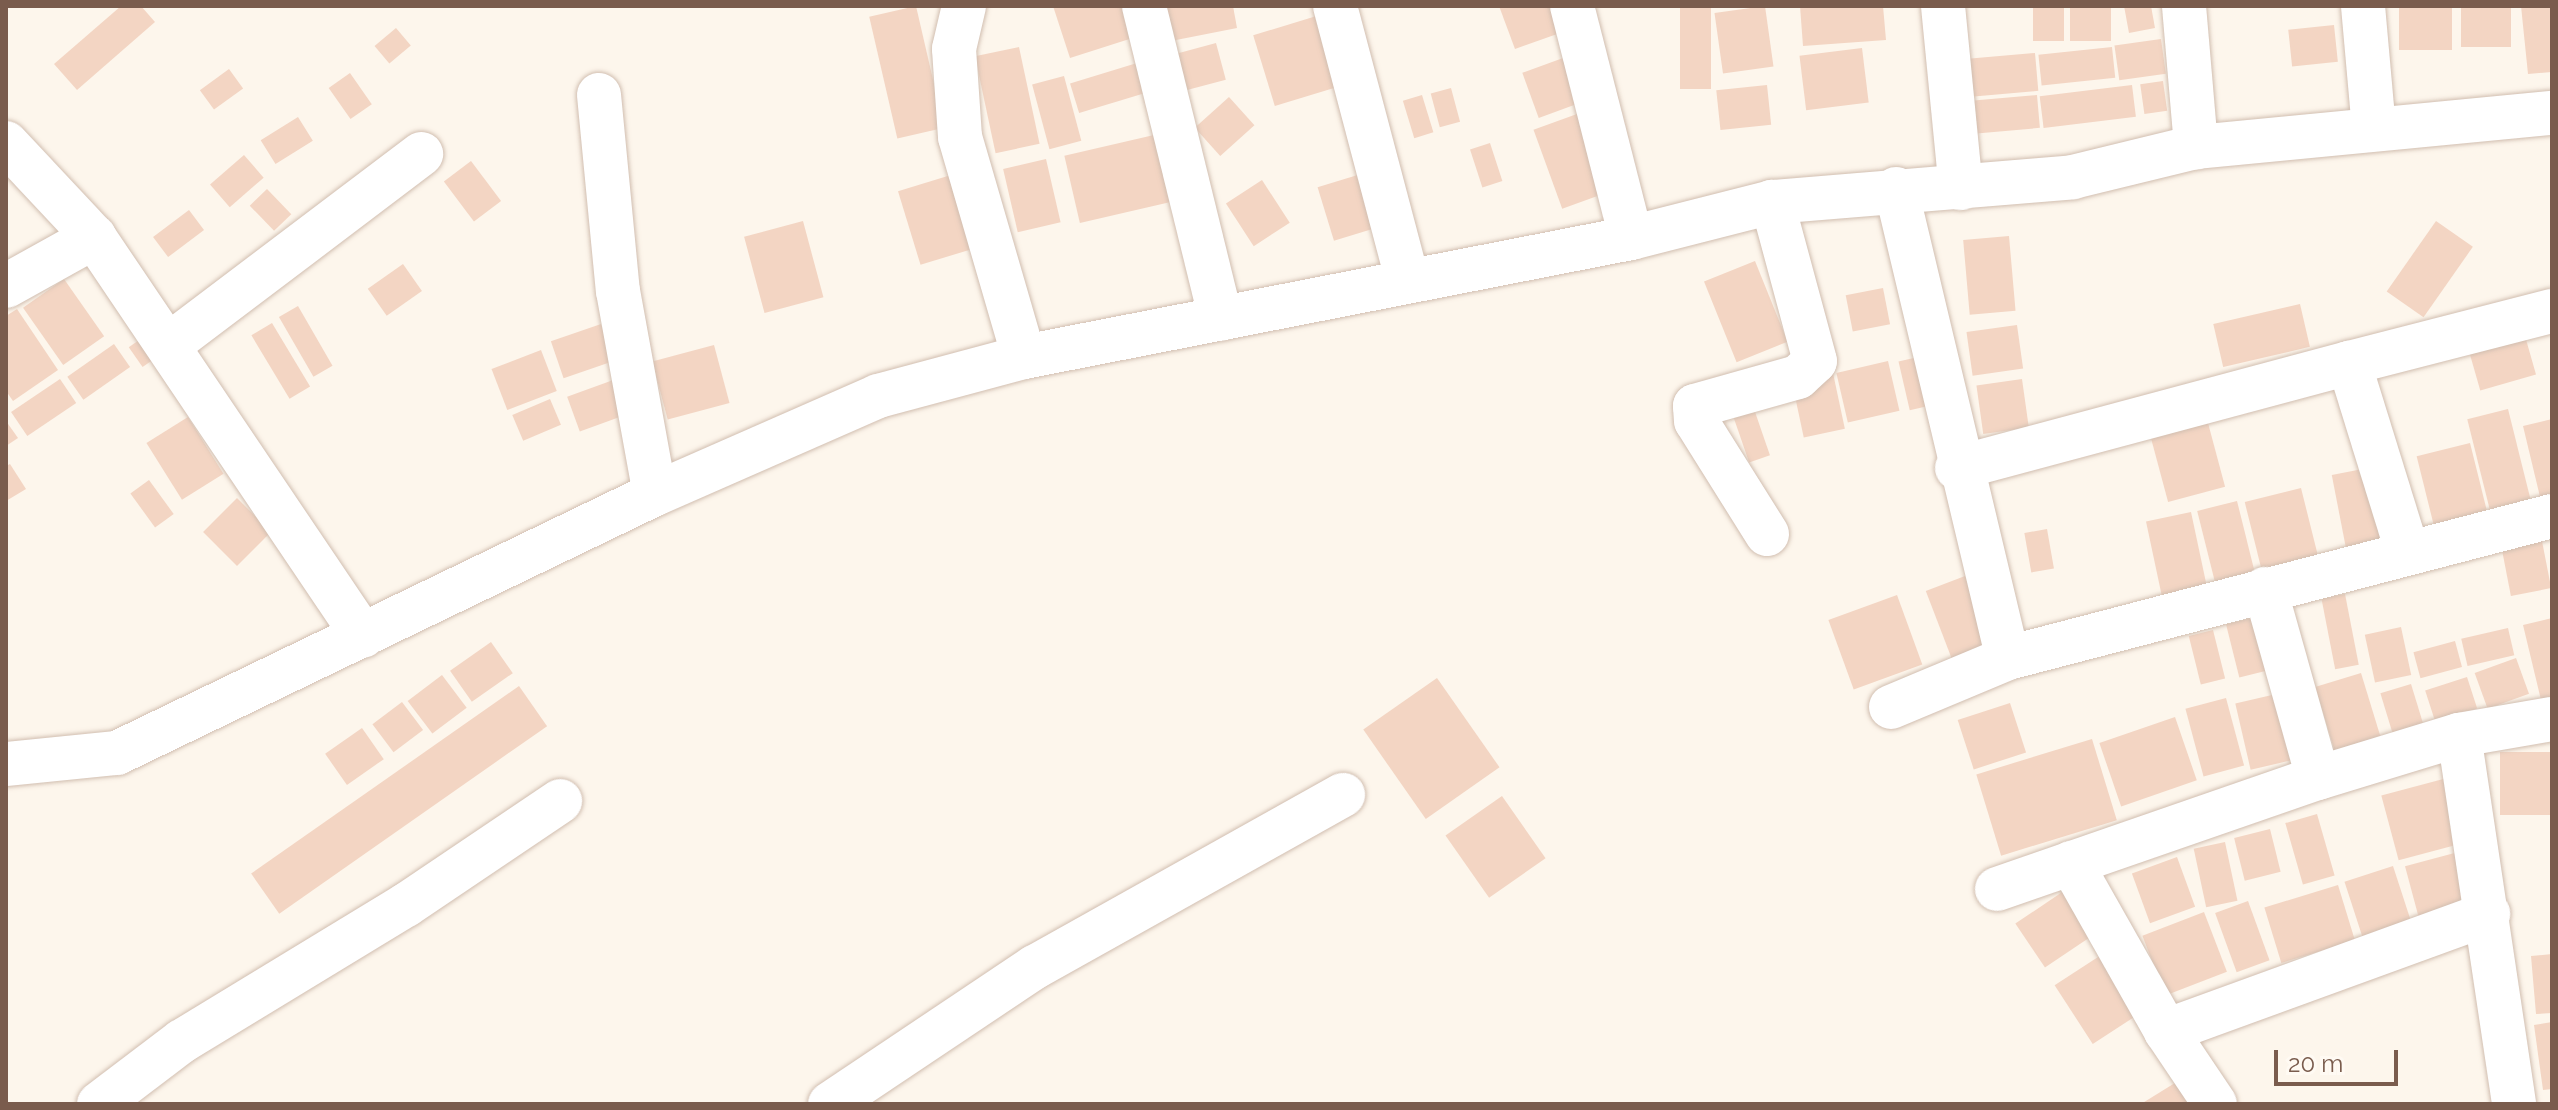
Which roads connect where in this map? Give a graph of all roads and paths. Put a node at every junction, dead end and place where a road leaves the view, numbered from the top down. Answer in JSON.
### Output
{"nodes":[{"id":1,"x":964,"y":6,"type":"edge"},
{"id":2,"x":1144,"y":6,"type":"edge"},
{"id":3,"x":1335,"y":6,"type":"edge"},
{"id":4,"x":1572,"y":6,"type":"edge"},
{"id":5,"x":1943,"y":6,"type":"edge"},
{"id":6,"x":2184,"y":6,"type":"edge"},
{"id":7,"x":2363,"y":6,"type":"edge"},
{"id":8,"x":599,"y":95,"type":"dead end"},
{"id":9,"x":2552,"y":113,"type":"edge"},
{"id":10,"x":2374,"y":129,"type":"junction"},
{"id":11,"x":6,"y":143,"type":"edge"},
{"id":12,"x":2196,"y":147,"type":"junction"},
{"id":13,"x":421,"y":154,"type":"dead end"},
{"id":14,"x":1961,"y":188,"type":"junction"},
{"id":15,"x":1896,"y":189,"type":"junction"},
{"id":16,"x":1772,"y":202,"type":"junction"},
{"id":17,"x":94,"y":237,"type":"junction"},
{"id":18,"x":1631,"y":238,"type":"junction"},
{"id":19,"x":1407,"y":279,"type":"junction"},
{"id":20,"x":6,"y":286,"type":"edge"},
{"id":21,"x":2552,"y":311,"type":"edge"},
{"id":22,"x":1221,"y":319,"type":"junction"},
{"id":23,"x":170,"y":344,"type":"junction"},
{"id":24,"x":1024,"y":357,"type":"junction"},
{"id":25,"x":2349,"y":363,"type":"junction"},
{"id":26,"x":1957,"y":468,"type":"junction"},
{"id":27,"x":655,"y":494,"type":"junction"},
{"id":28,"x":2552,"y":516,"type":"edge"},
{"id":29,"x":1767,"y":534,"type":"dead end"},
{"id":30,"x":2407,"y":550,"type":"junction"},
{"id":31,"x":2265,"y":589,"type":"junction"},
{"id":32,"x":363,"y":636,"type":"junction"},
{"id":33,"x":2008,"y":658,"type":"junction"},
{"id":34,"x":1891,"y":707,"type":"dead end"},
{"id":35,"x":2552,"y":719,"type":"edge"},
{"id":36,"x":2459,"y":735,"type":"junction"},
{"id":37,"x":6,"y":764,"type":"edge"},
{"id":38,"x":2318,"y":778,"type":"junction"},
{"id":39,"x":1343,"y":795,"type":"dead end"},
{"id":40,"x":560,"y":801,"type":"dead end"},
{"id":41,"x":2071,"y":863,"type":"junction"},
{"id":42,"x":1997,"y":889,"type":"dead end"},
{"id":43,"x":2488,"y":914,"type":"junction"},
{"id":44,"x":2166,"y":1031,"type":"junction"},
{"id":45,"x":116,"y":1101,"type":"edge"},
{"id":46,"x":830,"y":1104,"type":"edge"},
{"id":47,"x":2215,"y":1104,"type":"edge"},
{"id":48,"x":2514,"y":1104,"type":"edge"}],
"edges":[{"from":1,"to":24,"type":"street"},
{"from":2,"to":22,"type":"street"},
{"from":3,"to":19,"type":"street"},
{"from":4,"to":18,"type":"street"},
{"from":5,"to":14,"type":"street"},
{"from":6,"to":12,"type":"street"},
{"from":7,"to":10,"type":"street"},
{"from":8,"to":27,"type":"street"},
{"from":9,"to":10,"type":"street"},
{"from":10,"to":12,"type":"street"},
{"from":11,"to":17,"type":"street"},
{"from":12,"to":14,"type":"street"},
{"from":13,"to":23,"type":"street"},
{"from":14,"to":15,"type":"street"},
{"from":15,"to":16,"type":"street"},
{"from":15,"to":26,"type":"street"},
{"from":16,"to":18,"type":"street"},
{"from":16,"to":29,"type":"street"},
{"from":17,"to":20,"type":"street"},
{"from":17,"to":23,"type":"street"},
{"from":18,"to":19,"type":"street"},
{"from":19,"to":22,"type":"street"},
{"from":21,"to":25,"type":"street"},
{"from":22,"to":24,"type":"street"},
{"from":23,"to":32,"type":"street"},
{"from":24,"to":27,"type":"street"},
{"from":25,"to":26,"type":"street"},
{"from":25,"to":30,"type":"street"},
{"from":26,"to":33,"type":"street"},
{"from":27,"to":32,"type":"street"},
{"from":28,"to":30,"type":"street"},
{"from":30,"to":31,"type":"street"},
{"from":31,"to":33,"type":"street"},
{"from":31,"to":38,"type":"street"},
{"from":32,"to":37,"type":"street"},
{"from":33,"to":34,"type":"street"},
{"from":35,"to":36,"type":"street"},
{"from":36,"to":38,"type":"street"},
{"from":36,"to":43,"type":"street"},
{"from":38,"to":41,"type":"street"},
{"from":39,"to":46,"type":"street"},
{"from":40,"to":45,"type":"street"},
{"from":41,"to":42,"type":"street"},
{"from":41,"to":44,"type":"street"},
{"from":43,"to":44,"type":"street"},
{"from":43,"to":48,"type":"street"},
{"from":44,"to":47,"type":"street"}]}
